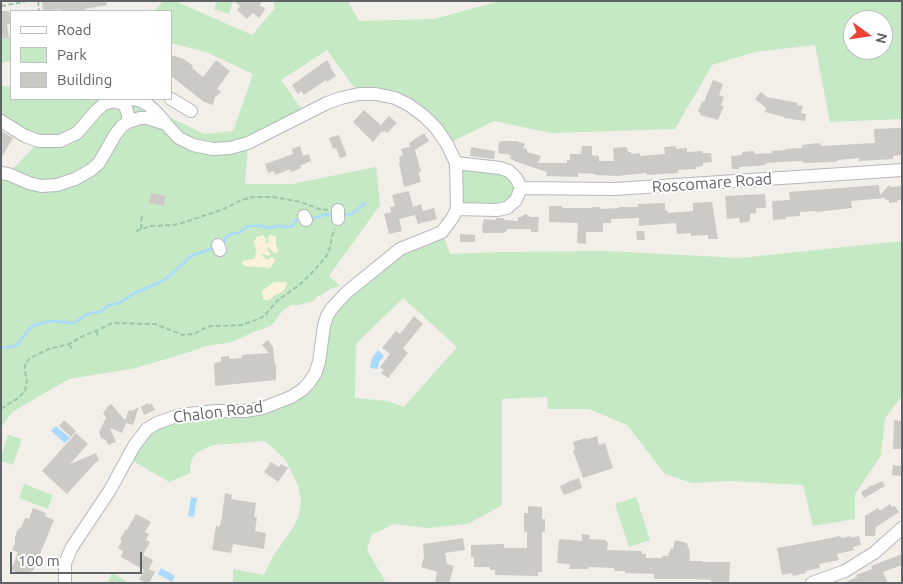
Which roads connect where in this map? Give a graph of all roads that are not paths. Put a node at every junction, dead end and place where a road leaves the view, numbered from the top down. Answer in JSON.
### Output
{"nodes":[{"id":1,"x":115,"y":100,"type":"edge"},
{"id":2,"x":137,"y":100,"type":"edge"},
{"id":3,"x":172,"y":100,"type":"edge"},
{"id":4,"x":191,"y":111,"type":"dead end"},
{"id":5,"x":1,"y":121,"type":"edge"},
{"id":6,"x":128,"y":122,"type":"junction"},
{"id":7,"x":166,"y":124,"type":"junction"},
{"id":8,"x":456,"y":164,"type":"junction"},
{"id":9,"x":902,"y":170,"type":"edge"},
{"id":10,"x":1,"y":173,"type":"edge"},
{"id":11,"x":521,"y":188,"type":"junction"},
{"id":12,"x":457,"y":209,"type":"junction"},
{"id":13,"x":902,"y":528,"type":"edge"},
{"id":14,"x":65,"y":583,"type":"edge"},
{"id":15,"x":812,"y":583,"type":"edge"}],
"edges":[{"from":1,"to":5,"type":"street"},
{"from":1,"to":6,"type":"street"},
{"from":2,"to":7,"type":"street"},
{"from":3,"to":4,"type":"street"},
{"from":6,"to":7,"type":"street"},
{"from":6,"to":10,"type":"street"},
{"from":7,"to":8,"type":"street"},
{"from":8,"to":11,"type":"street"},
{"from":8,"to":12,"type":"street"},
{"from":9,"to":11,"type":"street","name":"Roscomare Road"},
{"from":11,"to":12,"type":"street"},
{"from":12,"to":14,"type":"street","name":"Chalon Road"},
{"from":13,"to":15,"type":"street"}]}
